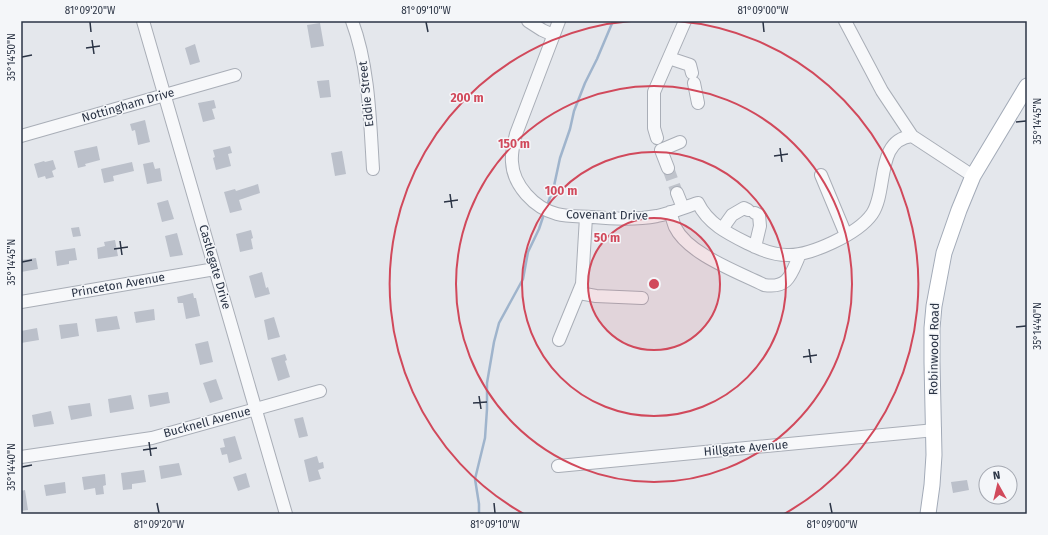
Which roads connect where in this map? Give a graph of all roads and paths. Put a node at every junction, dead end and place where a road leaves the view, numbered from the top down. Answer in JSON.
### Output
{"nodes":[{"id":1,"x":143,"y":21,"type":"edge"},
{"id":2,"x":352,"y":21,"type":"edge"},
{"id":3,"x":528,"y":21,"type":"edge"},
{"id":4,"x":558,"y":21,"type":"edge"},
{"id":5,"x":685,"y":21,"type":"edge"},
{"id":6,"x":845,"y":21,"type":"edge"},
{"id":7,"x":553,"y":35,"type":"junction"},
{"id":8,"x":669,"y":58,"type":"junction"},
{"id":9,"x":235,"y":75,"type":"dead end"},
{"id":10,"x":1027,"y":86,"type":"edge"},
{"id":11,"x":164,"y":95,"type":"junction"},
{"id":12,"x":698,"y":103,"type":"dead end"},
{"id":13,"x":21,"y":136,"type":"edge"},
{"id":14,"x":912,"y":136,"type":"junction"},
{"id":15,"x":657,"y":138,"type":"dead end"},
{"id":16,"x":680,"y":142,"type":"dead end"},
{"id":17,"x":668,"y":168,"type":"tunnel mouth"},
{"id":18,"x":373,"y":169,"type":"dead end"},
{"id":19,"x":821,"y":175,"type":"dead end"},
{"id":20,"x":973,"y":176,"type":"junction"},
{"id":21,"x":677,"y":193,"type":"tunnel mouth"},
{"id":22,"x":683,"y":208,"type":"junction"},
{"id":23,"x":670,"y":212,"type":"junction"},
{"id":24,"x":586,"y":217,"type":"junction"},
{"id":25,"x":722,"y":229,"type":"junction"},
{"id":26,"x":846,"y":235,"type":"junction"},
{"id":27,"x":755,"y":247,"type":"junction"},
{"id":28,"x":800,"y":254,"type":"junction"},
{"id":29,"x":215,"y":269,"type":"junction"},
{"id":30,"x":579,"y":293,"type":"junction"},
{"id":31,"x":642,"y":298,"type":"dead end"},
{"id":32,"x":21,"y":302,"type":"edge"},
{"id":33,"x":559,"y":340,"type":"dead end"},
{"id":34,"x":320,"y":391,"type":"dead end"},
{"id":35,"x":256,"y":409,"type":"junction"},
{"id":36,"x":935,"y":430,"type":"junction"},
{"id":37,"x":21,"y":457,"type":"edge"},
{"id":38,"x":558,"y":466,"type":"dead end"},
{"id":39,"x":286,"y":514,"type":"edge"},
{"id":40,"x":928,"y":514,"type":"edge"}],
"edges":[{"from":1,"to":11,"type":"street","name":"Castlegate Drive"},
{"from":2,"to":18,"type":"street","name":"Eddie Street"},
{"from":3,"to":7,"type":"street"},
{"from":4,"to":7,"type":"street","name":"Covenant Drive"},
{"from":5,"to":8,"type":"street"},
{"from":6,"to":14,"type":"street"},
{"from":7,"to":24,"type":"street","name":"Covenant Drive"},
{"from":8,"to":12,"type":"street"},
{"from":8,"to":15,"type":"street"},
{"from":9,"to":11,"type":"street","name":"Nottingham Drive"},
{"from":10,"to":20,"type":"main road","name":"Robinwood Road"},
{"from":11,"to":13,"type":"street","name":"Nottingham Drive"},
{"from":11,"to":29,"type":"street","name":"Castlegate Drive"},
{"from":14,"to":20,"type":"street"},
{"from":14,"to":26,"type":"street","name":"Covenant Drive"},
{"from":16,"to":17,"type":"street"},
{"from":19,"to":26,"type":"street"},
{"from":20,"to":36,"type":"main road","name":"Robinwood Road"},
{"from":21,"to":22,"type":"street"},
{"from":22,"to":23,"type":"street","name":"Covenant Drive"},
{"from":22,"to":25,"type":"street","name":"Covenant Drive"},
{"from":23,"to":24,"type":"street","name":"Covenant Drive"},
{"from":23,"to":28,"type":"street"},
{"from":24,"to":30,"type":"street"},
{"from":25,"to":27,"type":"street","name":"Covenant Drive"},
{"from":25,"to":27,"type":"street"},
{"from":26,"to":28,"type":"street","name":"Covenant Drive"},
{"from":27,"to":28,"type":"street","name":"Covenant Drive"},
{"from":29,"to":32,"type":"street","name":"Princeton Avenue"},
{"from":29,"to":35,"type":"street","name":"Castlegate Drive"},
{"from":30,"to":31,"type":"street"},
{"from":30,"to":33,"type":"street"},
{"from":34,"to":35,"type":"street","name":"Bucknell Avenue"},
{"from":35,"to":37,"type":"street","name":"Bucknell Avenue"},
{"from":35,"to":39,"type":"street","name":"Castlegate Drive"},
{"from":36,"to":38,"type":"street","name":"Hillgate Avenue"},
{"from":36,"to":40,"type":"main road","name":"Robinwood Road"}]}
